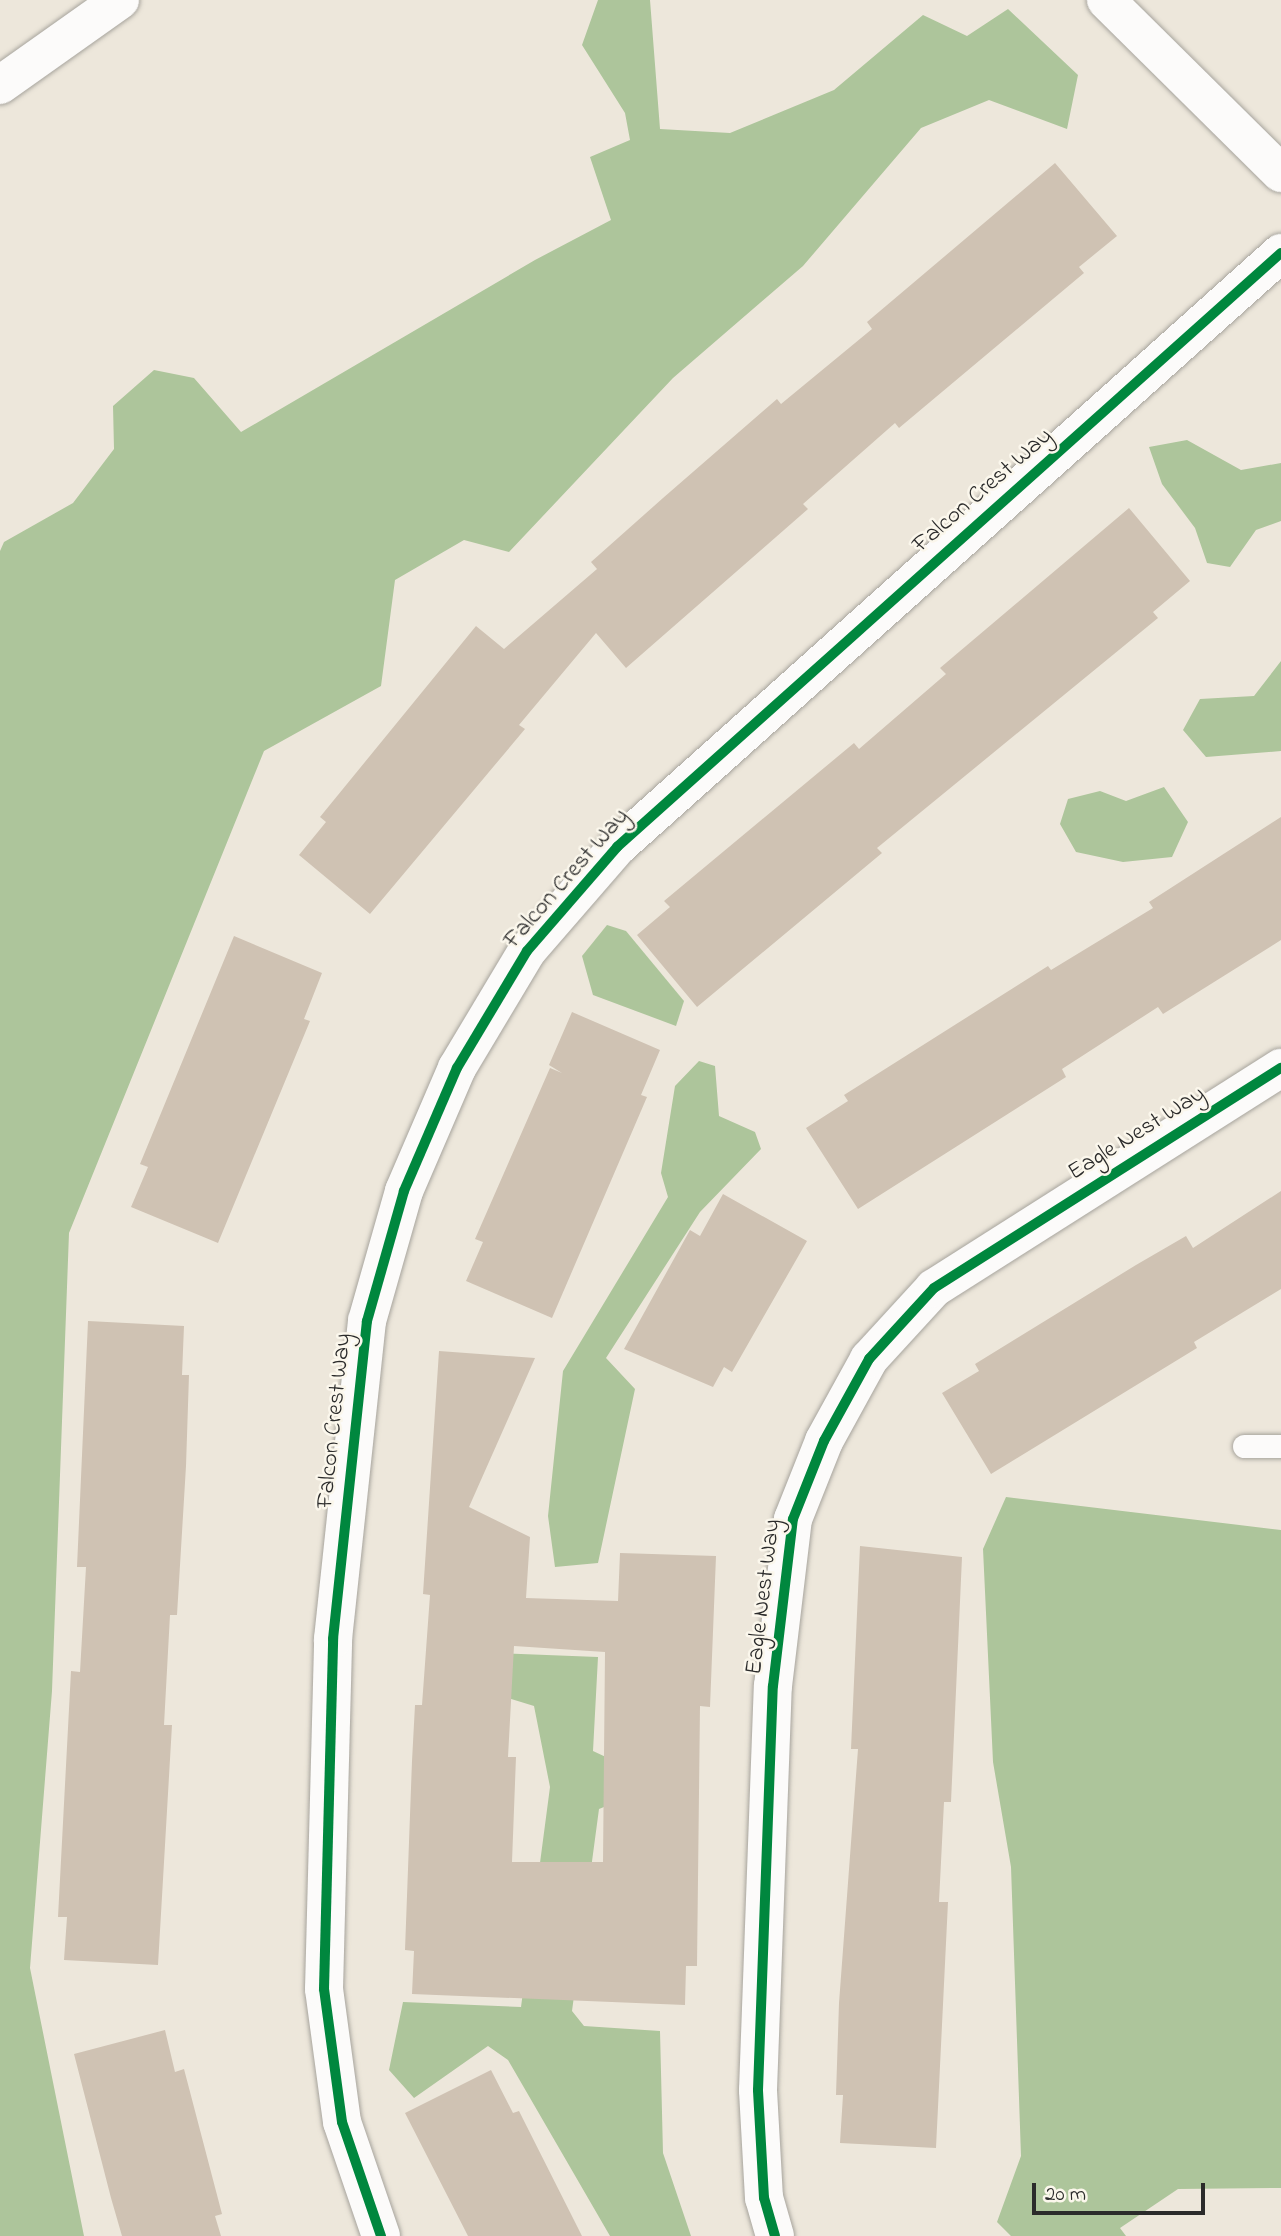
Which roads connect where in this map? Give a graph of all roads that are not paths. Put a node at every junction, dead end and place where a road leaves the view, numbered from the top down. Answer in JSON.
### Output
{"nodes":[{"id":1,"x":120,"y":0,"type":"edge"},
{"id":2,"x":1106,"y":0,"type":"edge"},
{"id":3,"x":0,"y":85,"type":"edge"},
{"id":4,"x":1281,"y":173,"type":"edge"},
{"id":5,"x":1281,"y":253,"type":"edge"},
{"id":6,"x":1281,"y":1068,"type":"edge"},
{"id":7,"x":1244,"y":1446,"type":"dead end"},
{"id":8,"x":1281,"y":1446,"type":"edge"},
{"id":9,"x":381,"y":2236,"type":"edge"},
{"id":10,"x":775,"y":2236,"type":"edge"}],
"edges":[{"from":1,"to":3,"type":"street"},
{"from":2,"to":4,"type":"street"},
{"from":5,"to":9,"type":"street","name":"Falcon Crest Way"},
{"from":6,"to":10,"type":"street","name":"Eagle Nest Way"},
{"from":7,"to":8,"type":"lane"}]}
